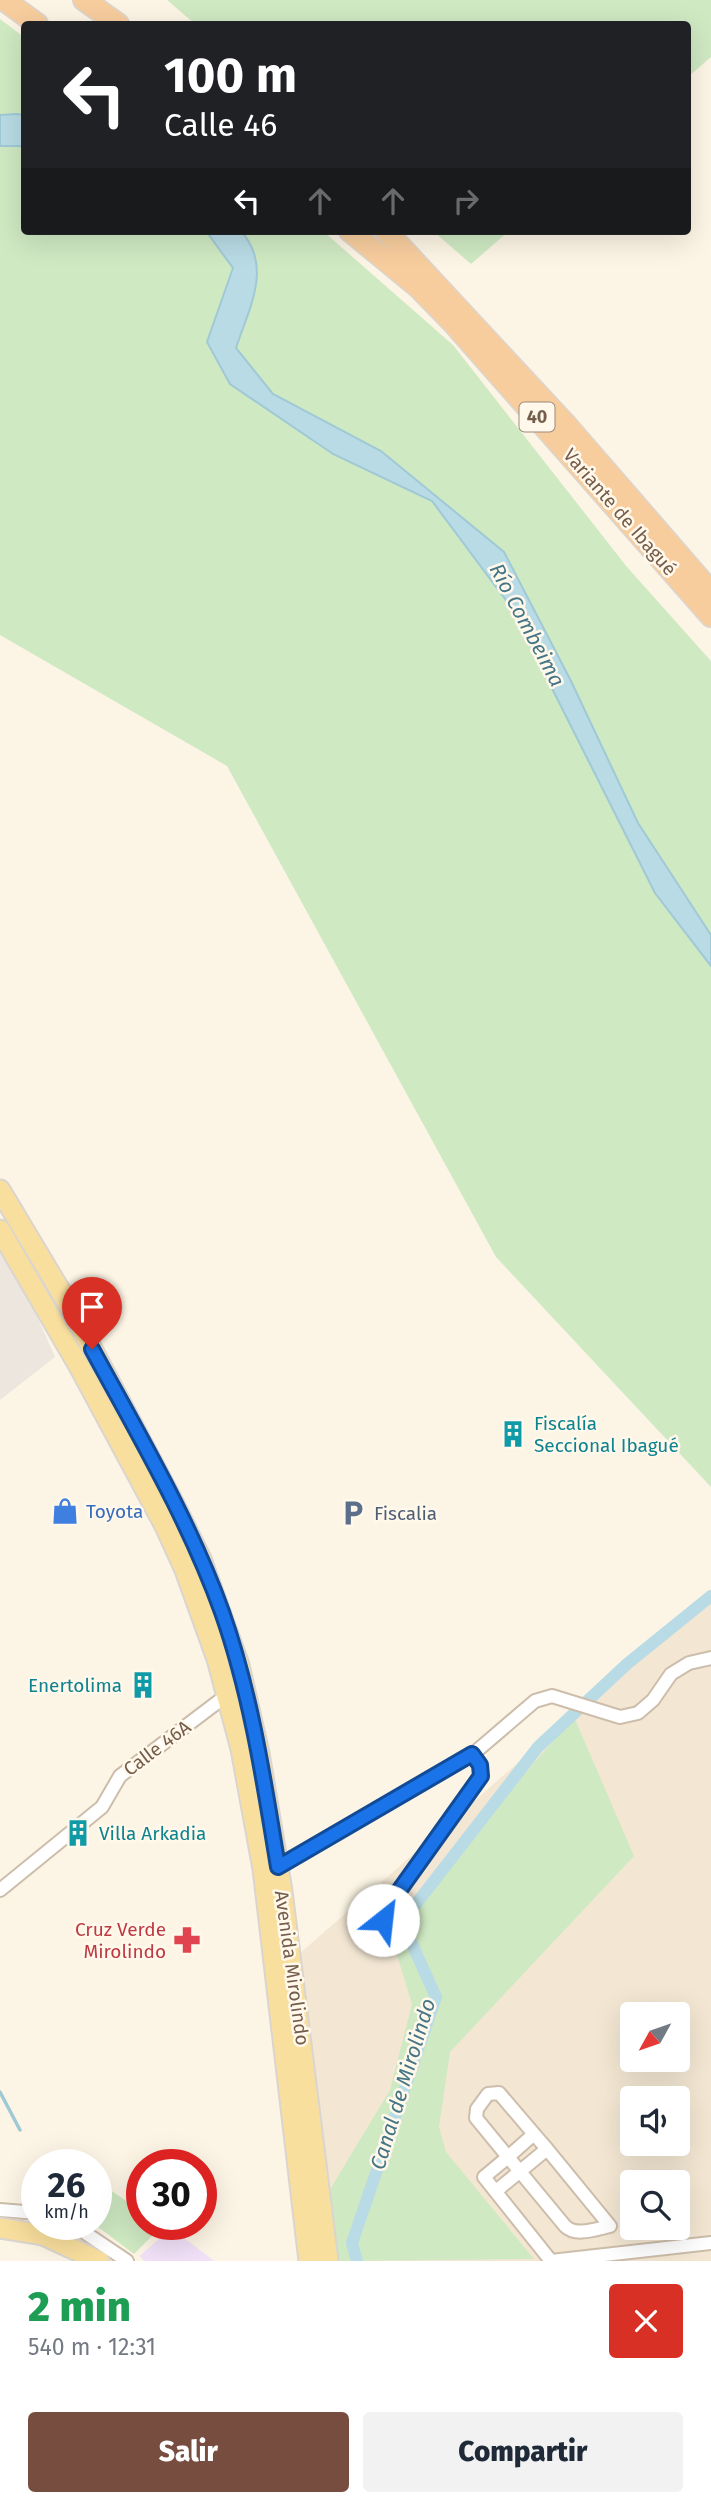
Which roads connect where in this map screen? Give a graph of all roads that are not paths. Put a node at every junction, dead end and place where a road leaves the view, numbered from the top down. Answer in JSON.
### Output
{"nodes":[{"id":1,"x":4,"y":0,"type":"edge"},
{"id":2,"x":22,"y":0,"type":"edge"},
{"id":3,"x":84,"y":0,"type":"edge"},
{"id":4,"x":33,"y":21,"type":"edge"},
{"id":5,"x":51,"y":21,"type":"edge"},
{"id":6,"x":114,"y":21,"type":"edge"},
{"id":7,"x":355,"y":235,"type":"edge"},
{"id":8,"x":390,"y":235,"type":"edge"},
{"id":9,"x":711,"y":592,"type":"edge"},
{"id":10,"x":711,"y":617,"type":"edge"},
{"id":11,"x":0,"y":1190,"type":"edge"},
{"id":12,"x":0,"y":1230,"type":"edge"},
{"id":13,"x":711,"y":1658,"type":"edge"},
{"id":14,"x":227,"y":1695,"type":"junction"},
{"id":15,"x":472,"y":1754,"type":"junction"},
{"id":16,"x":270,"y":1868,"type":"junction"},
{"id":17,"x":0,"y":1890,"type":"edge"},
{"id":18,"x":383,"y":1920,"type":"dead end"},
{"id":19,"x":534,"y":2134,"type":"junction"},
{"id":20,"x":547,"y":2149,"type":"junction"},
{"id":21,"x":508,"y":2157,"type":"junction"},
{"id":22,"x":520,"y":2171,"type":"junction"},
{"id":23,"x":496,"y":2192,"type":"junction"},
{"id":24,"x":0,"y":2210,"type":"edge"},
{"id":25,"x":21,"y":2212,"type":"edge"},
{"id":26,"x":0,"y":2228,"type":"edge"},
{"id":27,"x":96,"y":2240,"type":"edge"},
{"id":28,"x":711,"y":2243,"type":"edge"},
{"id":29,"x":587,"y":2260,"type":"edge"},
{"id":30,"x":99,"y":2261,"type":"edge"},
{"id":31,"x":127,"y":2261,"type":"edge"},
{"id":32,"x":309,"y":2261,"type":"edge"},
{"id":33,"x":328,"y":2261,"type":"edge"},
{"id":34,"x":551,"y":2261,"type":"edge"}],
"edges":[{"from":1,"to":4,"type":"highway"},
{"from":2,"to":5,"type":"highway"},
{"from":3,"to":6,"type":"highway"},
{"from":7,"to":10,"type":"highway","name":"Variante de Ibagué","number":"40"},
{"from":8,"to":9,"type":"highway","name":"Variante de Ibagué","number":"40"},
{"from":11,"to":16,"type":"main road","name":"Avenida Mirolindo"},
{"from":12,"to":14,"type":"main road","name":"Avenida Mirolindo"},
{"from":13,"to":15,"type":"street"},
{"from":14,"to":16,"type":"main road","name":"Avenida Mirolindo"},
{"from":14,"to":17,"type":"street","name":"Calle 46A"},
{"from":15,"to":16,"type":"street"},
{"from":15,"to":18,"type":"street"},
{"from":16,"to":32,"type":"main road","name":"Avenida Mirolindo"},
{"from":16,"to":33,"type":"main road","name":"Avenida Mirolindo"},
{"from":19,"to":20,"type":"street"},
{"from":19,"to":21,"type":"street"},
{"from":19,"to":21,"type":"street"},
{"from":20,"to":22,"type":"street"},
{"from":20,"to":22,"type":"street"},
{"from":21,"to":22,"type":"street"},
{"from":21,"to":23,"type":"street"},
{"from":22,"to":23,"type":"street"},
{"from":23,"to":34,"type":"street"},
{"from":24,"to":25,"type":"street"},
{"from":26,"to":30,"type":"main road"},
{"from":27,"to":31,"type":"street"},
{"from":28,"to":29,"type":"street"},
{"from":29,"to":34,"type":"street"}]}
